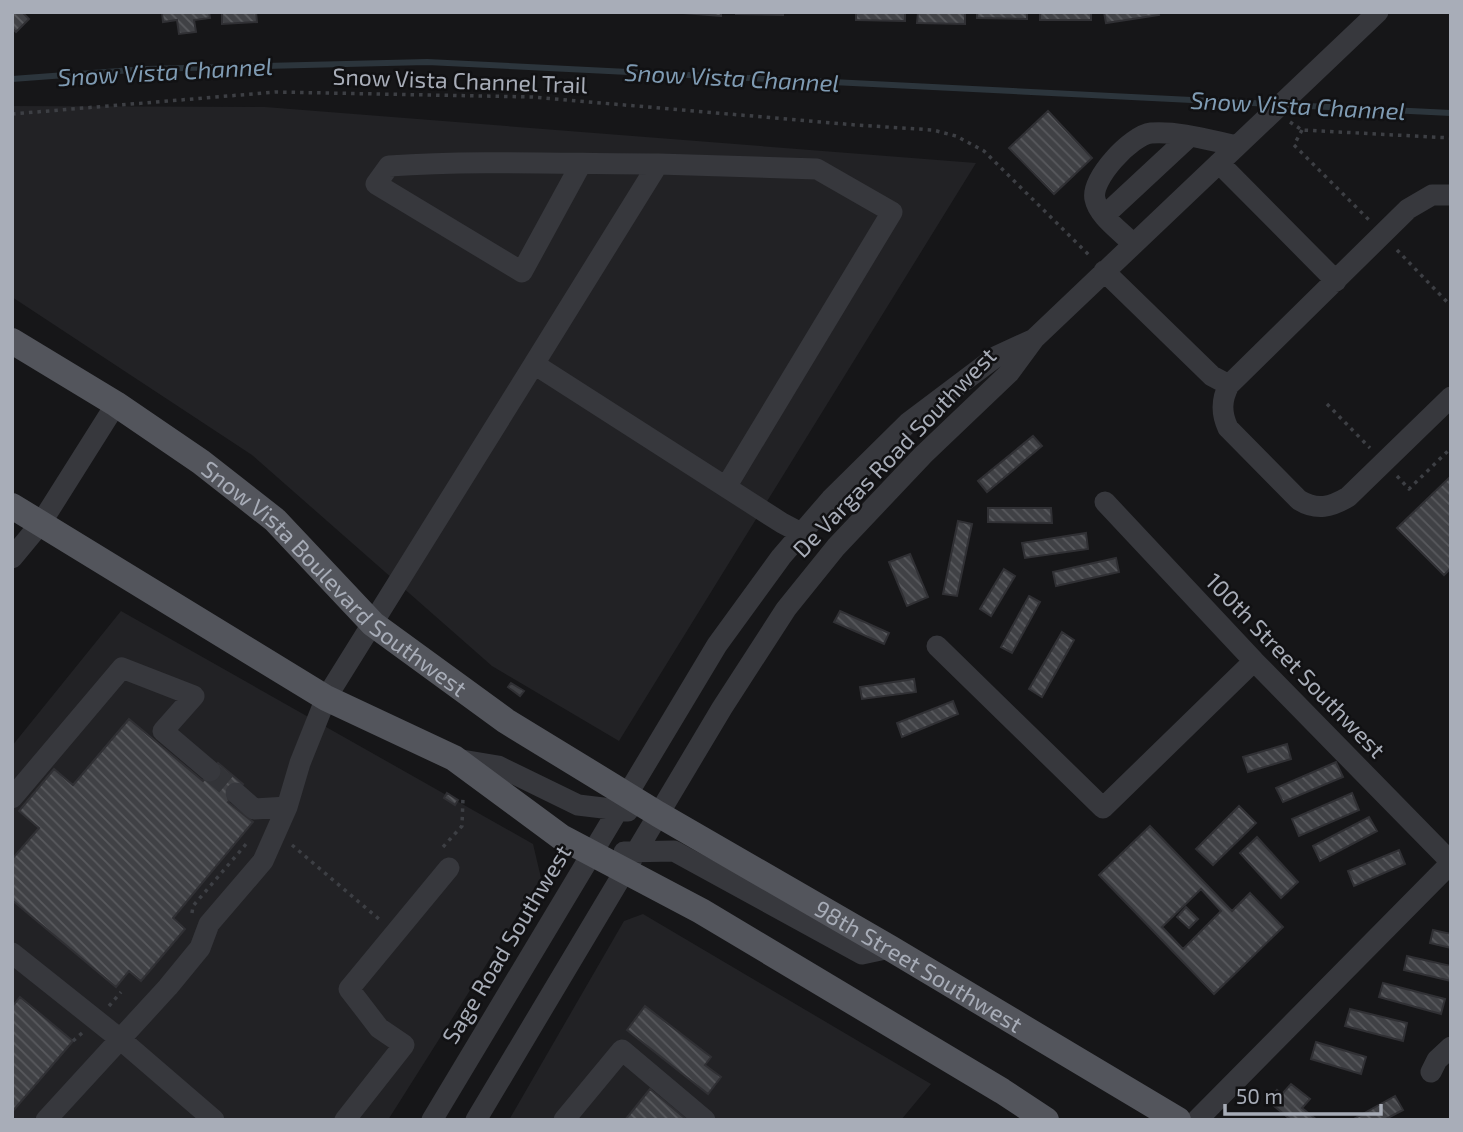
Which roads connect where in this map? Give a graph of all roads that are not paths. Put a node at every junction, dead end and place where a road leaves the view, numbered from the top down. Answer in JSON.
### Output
{"nodes":[{"id":1,"x":1378,"y":12,"type":"edge"},
{"id":2,"x":1190,"y":136,"type":"junction"},
{"id":3,"x":1240,"y":143,"type":"junction"},
{"id":4,"x":1219,"y":163,"type":"junction"},
{"id":5,"x":582,"y":164,"type":"junction"},
{"id":6,"x":658,"y":164,"type":"junction"},
{"id":7,"x":1451,"y":195,"type":"edge"},
{"id":8,"x":1105,"y":215,"type":"junction"},
{"id":9,"x":1133,"y":244,"type":"junction"},
{"id":10,"x":1104,"y":271,"type":"junction"},
{"id":11,"x":1336,"y":281,"type":"junction"},
{"id":12,"x":1034,"y":339,"type":"junction"},
{"id":13,"x":12,"y":341,"type":"edge"},
{"id":14,"x":534,"y":364,"type":"junction"},
{"id":15,"x":1228,"y":385,"type":"junction"},
{"id":16,"x":1451,"y":397,"type":"edge"},
{"id":17,"x":116,"y":404,"type":"junction"},
{"id":18,"x":726,"y":487,"type":"junction"},
{"id":19,"x":1105,"y":502,"type":"dead end"},
{"id":20,"x":12,"y":506,"type":"edge"},
{"id":21,"x":41,"y":523,"type":"junction"},
{"id":22,"x":801,"y":533,"type":"junction"},
{"id":23,"x":12,"y":558,"type":"edge"},
{"id":24,"x":373,"y":624,"type":"junction"},
{"id":25,"x":937,"y":646,"type":"dead end"},
{"id":26,"x":1254,"y":661,"type":"junction"},
{"id":27,"x":326,"y":698,"type":"junction"},
{"id":28,"x":454,"y":758,"type":"junction"},
{"id":29,"x":210,"y":771,"type":"tunnel mouth"},
{"id":30,"x":236,"y":793,"type":"tunnel mouth"},
{"id":31,"x":12,"y":798,"type":"edge"},
{"id":32,"x":622,"y":802,"type":"junction"},
{"id":33,"x":287,"y":807,"type":"junction"},
{"id":34,"x":658,"y":814,"type":"junction"},
{"id":35,"x":591,"y":853,"type":"junction"},
{"id":36,"x":442,"y":862,"type":"road end"},
{"id":37,"x":630,"y":862,"type":"junction"},
{"id":38,"x":1451,"y":863,"type":"edge"},
{"id":39,"x":890,"y":948,"type":"junction"},
{"id":40,"x":15,"y":960,"type":"edge"},
{"id":41,"x":120,"y":1040,"type":"junction"},
{"id":42,"x":1451,"y":1047,"type":"edge"},
{"id":43,"x":1432,"y":1072,"type":"dead end"},
{"id":44,"x":46,"y":1120,"type":"edge"},
{"id":45,"x":214,"y":1120,"type":"edge"},
{"id":46,"x":345,"y":1120,"type":"edge"},
{"id":47,"x":432,"y":1120,"type":"edge"},
{"id":48,"x":476,"y":1120,"type":"edge"},
{"id":49,"x":564,"y":1120,"type":"edge"},
{"id":50,"x":705,"y":1120,"type":"edge"},
{"id":51,"x":1046,"y":1120,"type":"edge"},
{"id":52,"x":1178,"y":1120,"type":"edge"},
{"id":53,"x":1197,"y":1120,"type":"edge"}],
"edges":[{"from":1,"to":3,"type":"street","name":"De Vargas Road Southwest"},
{"from":2,"to":3,"type":"street"},
{"from":2,"to":8,"type":"street"},
{"from":2,"to":8,"type":"street"},
{"from":3,"to":4,"type":"street","name":"De Vargas Road Southwest"},
{"from":4,"to":9,"type":"street","name":"De Vargas Road Southwest"},
{"from":4,"to":11,"type":"street"},
{"from":5,"to":5,"type":"street"},
{"from":5,"to":6,"type":"street"},
{"from":6,"to":14,"type":"street"},
{"from":6,"to":18,"type":"street"},
{"from":7,"to":11,"type":"street"},
{"from":8,"to":9,"type":"street"},
{"from":9,"to":10,"type":"street","name":"De Vargas Road Southwest"},
{"from":10,"to":12,"type":"street","name":"De Vargas Road Southwest"},
{"from":10,"to":15,"type":"street"},
{"from":11,"to":15,"type":"street"},
{"from":12,"to":22,"type":"street","name":"De Vargas Road Southwest"},
{"from":12,"to":34,"type":"street","name":"De Vargas Road Southwest"},
{"from":13,"to":17,"type":"main road","name":"Snow Vista Boulevard Southwest"},
{"from":14,"to":18,"type":"street"},
{"from":14,"to":24,"type":"street"},
{"from":15,"to":16,"type":"street"},
{"from":17,"to":21,"type":"street"},
{"from":17,"to":24,"type":"main road","name":"Snow Vista Boulevard Southwest"},
{"from":18,"to":22,"type":"street"},
{"from":19,"to":26,"type":"street","name":"100th Street Southwest"},
{"from":20,"to":21,"type":"main road"},
{"from":21,"to":23,"type":"street"},
{"from":21,"to":27,"type":"main road"},
{"from":22,"to":32,"type":"street","name":"De Vargas Road Southwest"},
{"from":24,"to":27,"type":"street"},
{"from":24,"to":32,"type":"main road","name":"Snow Vista Boulevard Southwest"},
{"from":25,"to":26,"type":"street"},
{"from":26,"to":38,"type":"street","name":"100th Street Southwest"},
{"from":27,"to":28,"type":"main road"},
{"from":27,"to":33,"type":"street"},
{"from":28,"to":32,"type":"street"},
{"from":28,"to":35,"type":"main road"},
{"from":29,"to":31,"type":"street"},
{"from":30,"to":33,"type":"street"},
{"from":32,"to":34,"type":"main road","name":"Snow Vista Boulevard Southwest"},
{"from":32,"to":35,"type":"street","name":"Sage Road Southwest"},
{"from":33,"to":41,"type":"street"},
{"from":34,"to":37,"type":"street"},
{"from":34,"to":39,"type":"main road","name":"98th Street Southwest"},
{"from":35,"to":37,"type":"main road"},
{"from":35,"to":47,"type":"street","name":"Sage Road Southwest"},
{"from":36,"to":46,"type":"street"},
{"from":37,"to":39,"type":"street"},
{"from":37,"to":48,"type":"street"},
{"from":37,"to":51,"type":"main road"},
{"from":38,"to":53,"type":"street"},
{"from":39,"to":52,"type":"main road","name":"98th Street Southwest"},
{"from":40,"to":41,"type":"street"},
{"from":41,"to":44,"type":"street"},
{"from":41,"to":45,"type":"street"},
{"from":42,"to":43,"type":"street"},
{"from":49,"to":50,"type":"street"}]}
